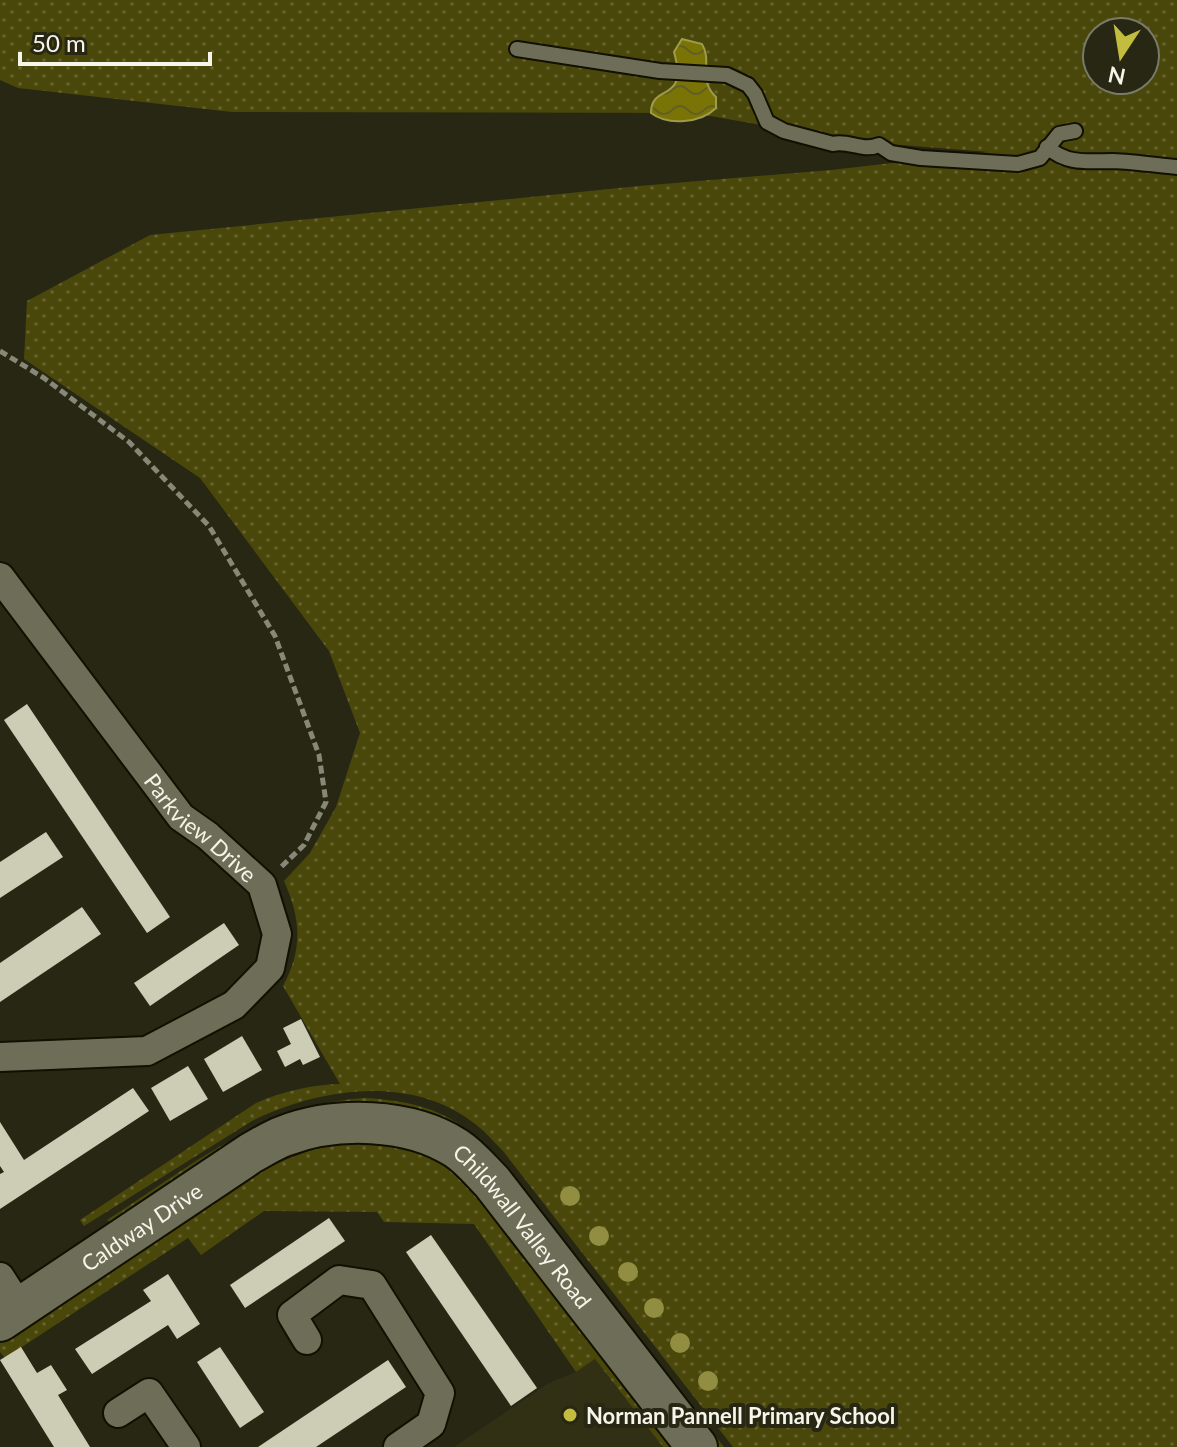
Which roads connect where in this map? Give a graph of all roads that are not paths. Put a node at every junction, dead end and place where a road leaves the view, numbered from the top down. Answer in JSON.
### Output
{"nodes":[{"id":1,"x":517,"y":49,"type":"dead end"},
{"id":2,"x":1075,"y":131,"type":"dead end"},
{"id":3,"x":1047,"y":147,"type":"junction"},
{"id":4,"x":1177,"y":167,"type":"edge"},
{"id":5,"x":0,"y":577,"type":"edge"},
{"id":6,"x":0,"y":1057,"type":"edge"},
{"id":7,"x":284,"y":1136,"type":"joint"},
{"id":8,"x":7,"y":1302,"type":"edge"},
{"id":9,"x":307,"y":1340,"type":"dead end"},
{"id":10,"x":118,"y":1413,"type":"dead end"},
{"id":11,"x":186,"y":1447,"type":"edge"},
{"id":12,"x":398,"y":1447,"type":"edge"},
{"id":13,"x":697,"y":1447,"type":"edge"}],
"edges":[{"from":1,"to":3,"type":"lane"},
{"from":2,"to":3,"type":"lane"},
{"from":3,"to":4,"type":"lane"},
{"from":5,"to":6,"type":"street","name":"Parkview Drive"},
{"from":7,"to":8,"type":"main road","name":"Caldway Drive"},
{"from":7,"to":13,"type":"main road","name":"Childwall Valley Road"},
{"from":9,"to":12,"type":"street"},
{"from":10,"to":11,"type":"street"}]}
